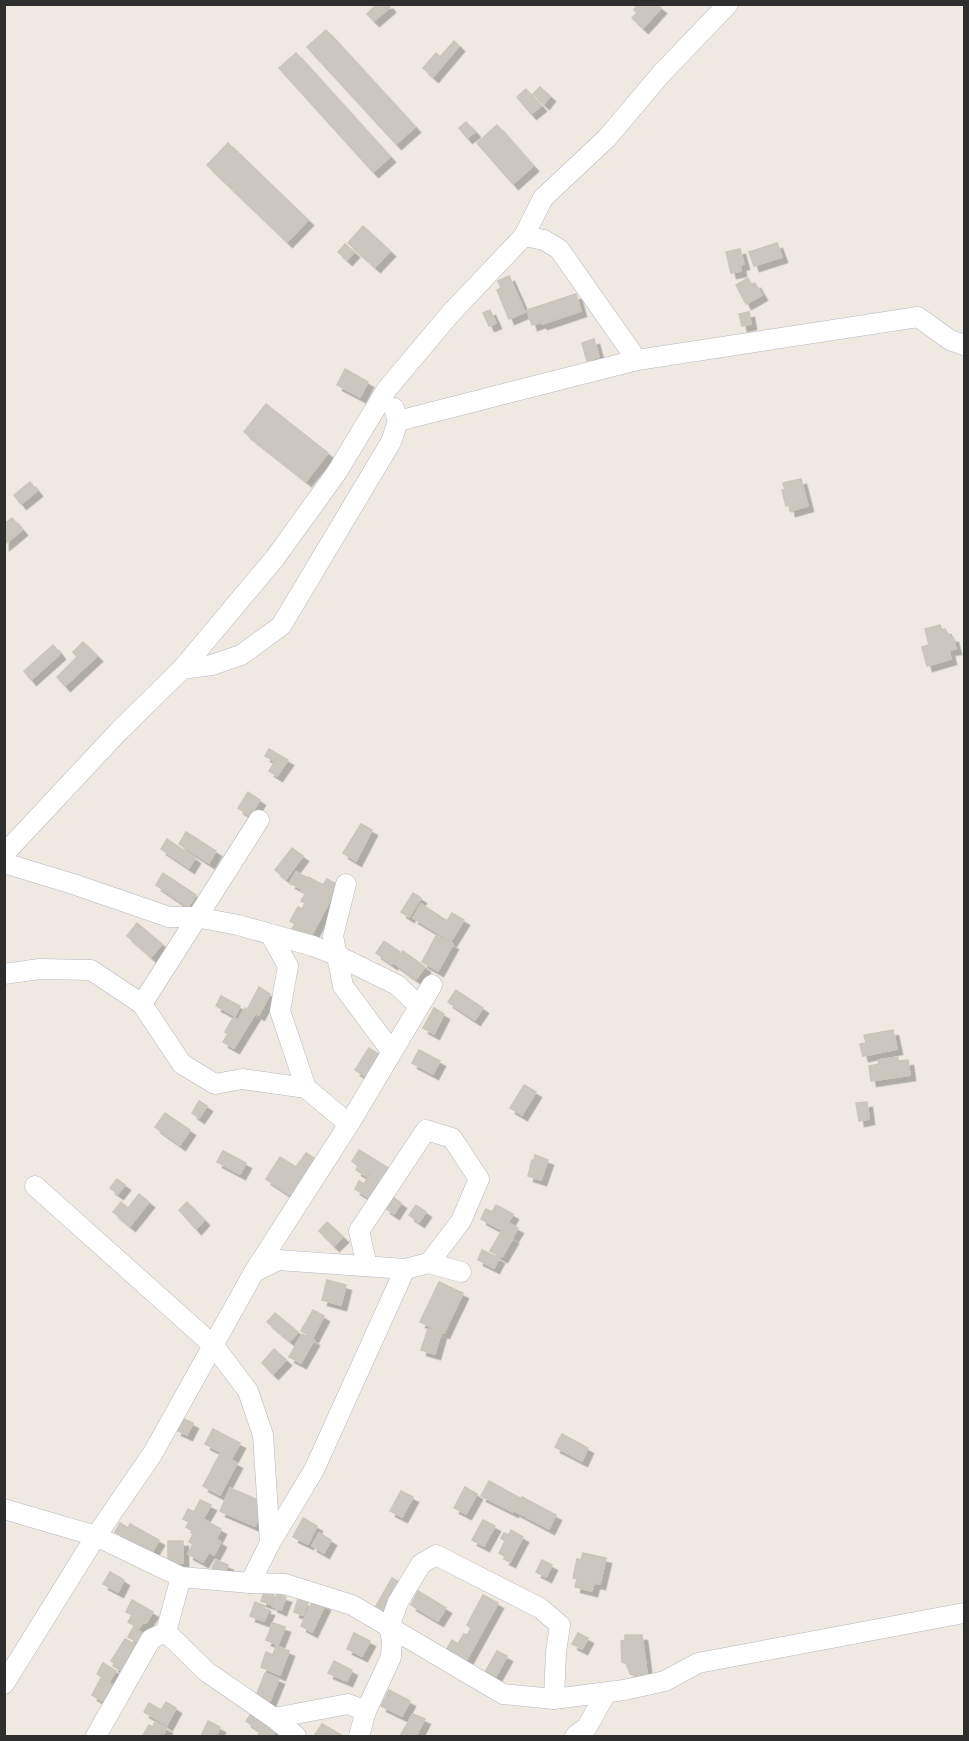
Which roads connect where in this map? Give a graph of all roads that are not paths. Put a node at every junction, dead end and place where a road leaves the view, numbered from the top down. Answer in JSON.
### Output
{"nodes":[{"id":1,"x":728,"y":4,"type":"edge"},
{"id":2,"x":524,"y":236,"type":"junction"},
{"id":3,"x":964,"y":345,"type":"edge"},
{"id":4,"x":637,"y":360,"type":"junction"},
{"id":5,"x":387,"y":389,"type":"junction"},
{"id":6,"x":398,"y":421,"type":"junction"},
{"id":7,"x":182,"y":669,"type":"junction"},
{"id":8,"x":259,"y":820,"type":"dead end"},
{"id":9,"x":4,"y":854,"type":"edge"},
{"id":10,"x":4,"y":863,"type":"edge"},
{"id":11,"x":346,"y":884,"type":"dead end"},
{"id":12,"x":196,"y":917,"type":"junction"},
{"id":13,"x":270,"y":934,"type":"junction"},
{"id":14,"x":336,"y":955,"type":"junction"},
{"id":15,"x":4,"y":974,"type":"edge"},
{"id":16,"x":142,"y":1004,"type":"junction"},
{"id":17,"x":392,"y":1052,"type":"junction"},
{"id":18,"x":306,"y":1088,"type":"junction"},
{"id":19,"x":350,"y":1124,"type":"junction"},
{"id":20,"x":35,"y":1186,"type":"dead end"},
{"id":21,"x":429,"y":1263,"type":"junction"},
{"id":22,"x":367,"y":1266,"type":"junction"},
{"id":23,"x":405,"y":1269,"type":"junction"},
{"id":24,"x":254,"y":1272,"type":"junction"},
{"id":25,"x":461,"y":1272,"type":"dead end"},
{"id":26,"x":214,"y":1346,"type":"junction"},
{"id":27,"x":4,"y":1509,"type":"edge"},
{"id":28,"x":96,"y":1536,"type":"junction"},
{"id":29,"x":270,"y":1543,"type":"junction"},
{"id":30,"x":181,"y":1577,"type":"junction"},
{"id":31,"x":249,"y":1584,"type":"junction"},
{"id":32,"x":964,"y":1613,"type":"edge"},
{"id":33,"x":389,"y":1628,"type":"junction"},
{"id":34,"x":166,"y":1632,"type":"junction"},
{"id":35,"x":4,"y":1684,"type":"edge"},
{"id":36,"x":606,"y":1693,"type":"junction"},
{"id":37,"x":554,"y":1700,"type":"junction"},
{"id":38,"x":366,"y":1711,"type":"junction"},
{"id":39,"x":274,"y":1718,"type":"junction"},
{"id":40,"x":96,"y":1737,"type":"edge"},
{"id":41,"x":296,"y":1737,"type":"edge"},
{"id":42,"x":359,"y":1737,"type":"edge"},
{"id":43,"x":575,"y":1737,"type":"edge"}],
"edges":[{"from":1,"to":2,"type":"street"},
{"from":2,"to":4,"type":"street"},
{"from":2,"to":5,"type":"street"},
{"from":3,"to":4,"type":"street"},
{"from":4,"to":6,"type":"street"},
{"from":5,"to":6,"type":"street"},
{"from":5,"to":7,"type":"street"},
{"from":6,"to":7,"type":"street"},
{"from":7,"to":9,"type":"street"},
{"from":8,"to":12,"type":"street"},
{"from":10,"to":12,"type":"street"},
{"from":11,"to":14,"type":"street"},
{"from":12,"to":13,"type":"street"},
{"from":12,"to":16,"type":"street"},
{"from":13,"to":14,"type":"street"},
{"from":13,"to":18,"type":"street"},
{"from":14,"to":17,"type":"street"},
{"from":14,"to":17,"type":"street"},
{"from":15,"to":16,"type":"street"},
{"from":16,"to":18,"type":"street"},
{"from":17,"to":19,"type":"street"},
{"from":18,"to":19,"type":"street"},
{"from":19,"to":24,"type":"street"},
{"from":20,"to":26,"type":"street"},
{"from":21,"to":22,"type":"street"},
{"from":21,"to":23,"type":"street"},
{"from":21,"to":25,"type":"street"},
{"from":22,"to":23,"type":"street"},
{"from":22,"to":24,"type":"street"},
{"from":23,"to":29,"type":"street"},
{"from":24,"to":26,"type":"street"},
{"from":26,"to":28,"type":"street"},
{"from":26,"to":29,"type":"street"},
{"from":27,"to":28,"type":"street"},
{"from":28,"to":30,"type":"street"},
{"from":28,"to":35,"type":"street"},
{"from":29,"to":31,"type":"street"},
{"from":30,"to":31,"type":"street"},
{"from":30,"to":34,"type":"street"},
{"from":31,"to":33,"type":"street"},
{"from":32,"to":36,"type":"street"},
{"from":33,"to":37,"type":"street"},
{"from":33,"to":37,"type":"street"},
{"from":33,"to":38,"type":"street"},
{"from":34,"to":39,"type":"street"},
{"from":34,"to":40,"type":"street"},
{"from":36,"to":37,"type":"street"},
{"from":36,"to":43,"type":"street"},
{"from":38,"to":39,"type":"street"},
{"from":38,"to":42,"type":"street"},
{"from":39,"to":41,"type":"street"}]}
